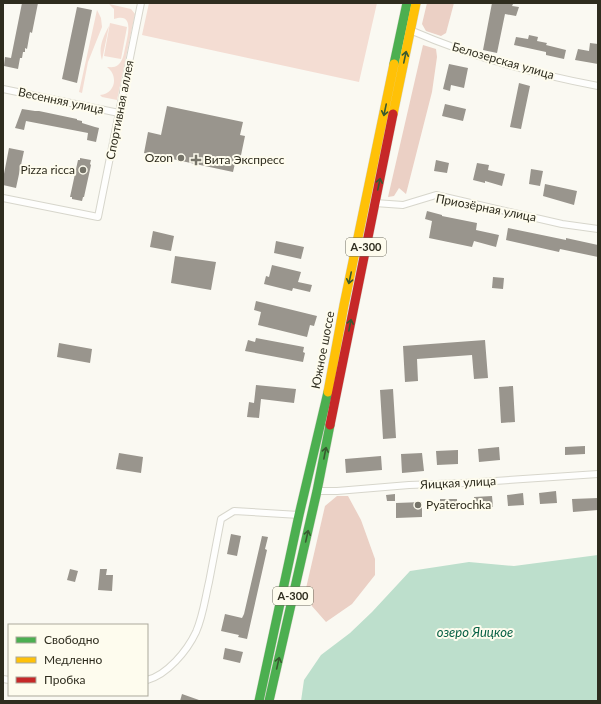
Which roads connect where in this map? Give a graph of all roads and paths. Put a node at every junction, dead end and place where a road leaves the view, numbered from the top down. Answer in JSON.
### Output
{"nodes":[{"id":1,"x":141,"y":3,"type":"edge"},
{"id":2,"x":407,"y":3,"type":"edge"},
{"id":3,"x":416,"y":3,"type":"edge"},
{"id":4,"x":410,"y":30,"type":"junction"},
{"id":5,"x":598,"y":86,"type":"edge"},
{"id":6,"x":3,"y":89,"type":"edge"},
{"id":7,"x":119,"y":113,"type":"junction"},
{"id":8,"x":3,"y":198,"type":"edge"},
{"id":9,"x":375,"y":203,"type":"junction"},
{"id":10,"x":598,"y":229,"type":"edge"},
{"id":11,"x":598,"y":474,"type":"edge"},
{"id":12,"x":317,"y":491,"type":"junction"},
{"id":13,"x":299,"y":514,"type":"junction"},
{"id":14,"x":148,"y":680,"type":"edge"},
{"id":15,"x":259,"y":701,"type":"edge"},
{"id":16,"x":269,"y":701,"type":"edge"}],
"edges":[{"from":1,"to":7,"type":"street","name":"Спортивная аллея"},
{"from":2,"to":13,"type":"main road","name":"Южное шоссе","number":"А-300","one_way":true},
{"from":3,"to":4,"type":"main road","name":"Южное шоссе","number":"А-300"},
{"from":4,"to":5,"type":"street","name":"Белозерская улица"},
{"from":9,"to":4,"type":"main road","name":"Южное шоссе","number":"А-300","one_way":true},
{"from":6,"to":7,"type":"street","name":"Весенняя улица"},
{"from":7,"to":8,"type":"street","name":"Спортивная аллея"},
{"from":9,"to":10,"type":"street","name":"Приозёрная улица"},
{"from":12,"to":9,"type":"main road","name":"Южное шоссе","number":"А-300","one_way":true},
{"from":11,"to":12,"type":"street","name":"Яицкая улица"},
{"from":16,"to":12,"type":"main road","name":"Южное шоссе","number":"А-300","one_way":true},
{"from":13,"to":14,"type":"street"},
{"from":13,"to":15,"type":"main road","name":"Южное шоссе","number":"А-300"}]}
